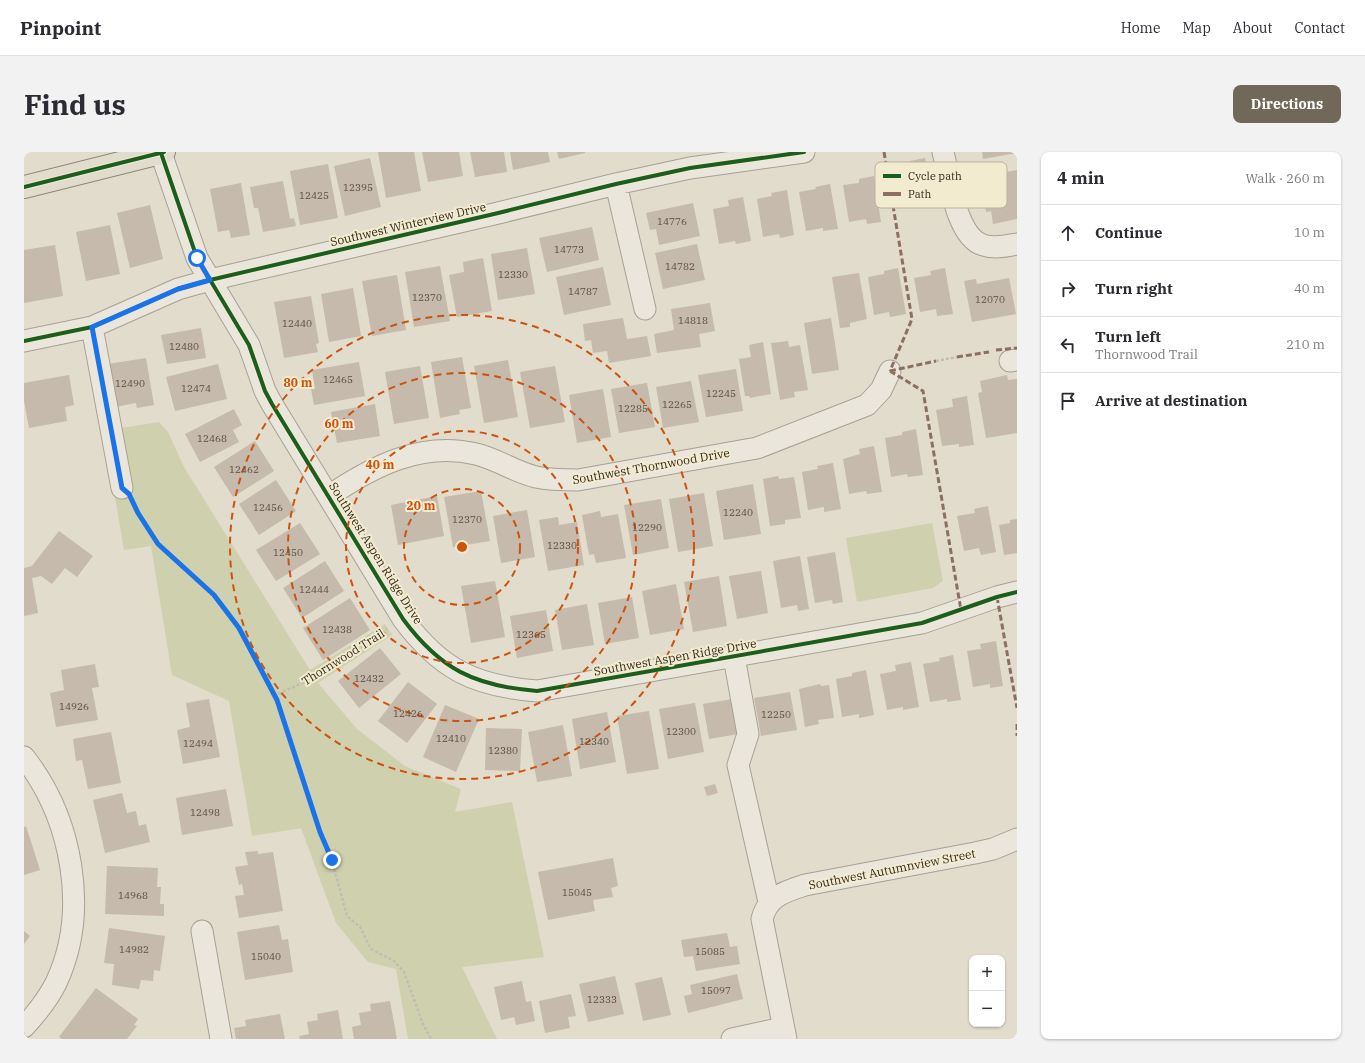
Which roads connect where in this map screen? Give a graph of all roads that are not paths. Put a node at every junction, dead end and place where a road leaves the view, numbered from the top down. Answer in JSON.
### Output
{"nodes":[{"id":1,"x":163,"y":152,"type":"edge"},
{"id":2,"x":804,"y":152,"type":"edge"},
{"id":3,"x":943,"y":152,"type":"edge"},
{"id":4,"x":946,"y":162,"type":"edge"},
{"id":5,"x":616,"y":184,"type":"junction"},
{"id":6,"x":24,"y":187,"type":"edge"},
{"id":7,"x":958,"y":208,"type":"edge"},
{"id":8,"x":1017,"y":244,"type":"edge"},
{"id":9,"x":210,"y":280,"type":"junction"},
{"id":10,"x":645,"y":309,"type":"dead end"},
{"id":11,"x":92,"y":327,"type":"junction"},
{"id":12,"x":24,"y":342,"type":"edge"},
{"id":13,"x":890,"y":371,"type":"dead end"},
{"id":14,"x":122,"y":488,"type":"road end"},
{"id":15,"x":329,"y":496,"type":"junction"},
{"id":16,"x":1017,"y":592,"type":"edge"},
{"id":17,"x":734,"y":657,"type":"junction"},
{"id":18,"x":24,"y":757,"type":"edge"},
{"id":19,"x":1017,"y":839,"type":"edge"},
{"id":20,"x":769,"y":902,"type":"junction"},
{"id":21,"x":202,"y":931,"type":"dead end"},
{"id":22,"x":24,"y":1027,"type":"edge"},
{"id":23,"x":785,"y":1033,"type":"edge"},
{"id":24,"x":221,"y":1039,"type":"edge"},
{"id":25,"x":732,"y":1039,"type":"edge"}],
"edges":[{"from":1,"to":6,"type":"main road"},
{"from":1,"to":9,"type":"street","name":"Southwest Aspen Ridge Drive"},
{"from":2,"to":5,"type":"street","name":"Southwest Winterview Drive"},
{"from":3,"to":4,"type":"street"},
{"from":5,"to":9,"type":"street","name":"Southwest Winterview Drive"},
{"from":5,"to":10,"type":"street"},
{"from":7,"to":8,"type":"street"},
{"from":9,"to":11,"type":"street","name":"Southwest Winterview Drive"},
{"from":9,"to":15,"type":"street","name":"Southwest Aspen Ridge Drive"},
{"from":11,"to":12,"type":"street","name":"Southwest Winterview Drive"},
{"from":11,"to":14,"type":"street"},
{"from":13,"to":15,"type":"street","name":"Southwest Thornwood Drive"},
{"from":15,"to":17,"type":"street","name":"Southwest Aspen Ridge Drive"},
{"from":16,"to":17,"type":"street","name":"Southwest Aspen Ridge Drive"},
{"from":17,"to":20,"type":"street"},
{"from":18,"to":22,"type":"street"},
{"from":19,"to":20,"type":"street","name":"Southwest Autumnview Street"},
{"from":20,"to":23,"type":"street"},
{"from":21,"to":24,"type":"street"},
{"from":23,"to":25,"type":"street"}]}
